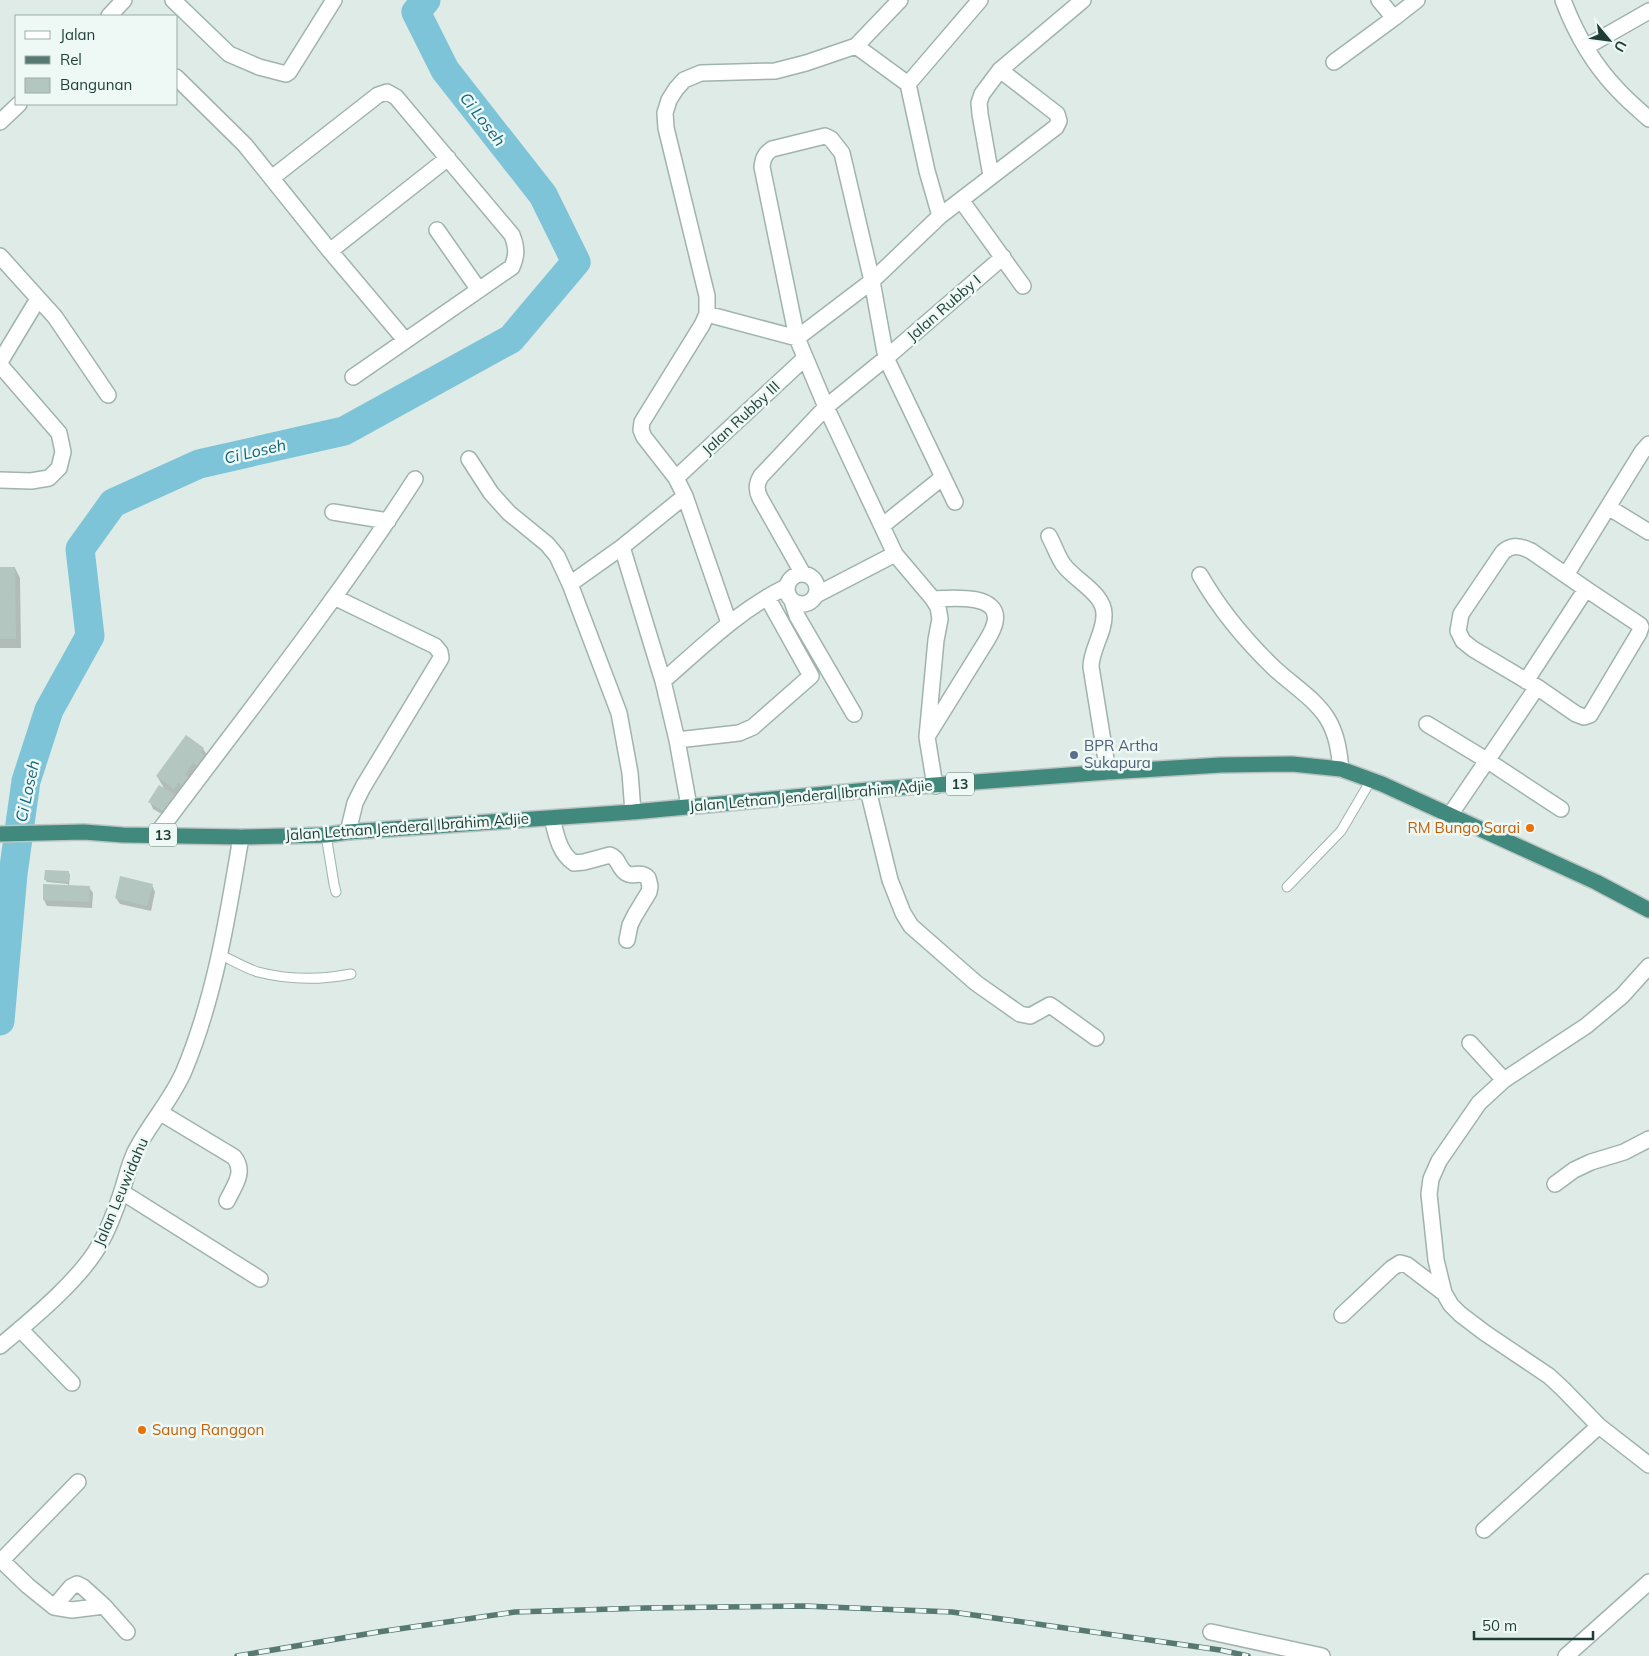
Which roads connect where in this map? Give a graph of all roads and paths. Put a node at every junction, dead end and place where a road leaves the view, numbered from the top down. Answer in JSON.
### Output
{"nodes":[{"id":1,"x":124,"y":0,"type":"edge"},
{"id":2,"x":173,"y":0,"type":"edge"},
{"id":3,"x":900,"y":0,"type":"edge"},
{"id":4,"x":980,"y":0,"type":"edge"},
{"id":5,"x":1083,"y":0,"type":"edge"},
{"id":6,"x":1379,"y":0,"type":"edge"},
{"id":7,"x":1417,"y":0,"type":"edge"},
{"id":8,"x":340,"y":2,"type":"edge"},
{"id":9,"x":1566,"y":7,"type":"edge"},
{"id":10,"x":1649,"y":11,"type":"edge"},
{"id":11,"x":111,"y":15,"type":"edge"},
{"id":12,"x":1394,"y":18,"type":"junction"},
{"id":13,"x":1584,"y":45,"type":"junction"},
{"id":14,"x":856,"y":46,"type":"junction"},
{"id":15,"x":1334,"y":62,"type":"dead end"},
{"id":16,"x":1000,"y":70,"type":"junction"},
{"id":17,"x":178,"y":79,"type":"edge"},
{"id":18,"x":908,"y":84,"type":"junction"},
{"id":19,"x":17,"y":105,"type":"edge"},
{"id":20,"x":1649,"y":119,"type":"edge"},
{"id":21,"x":0,"y":122,"type":"edge"},
{"id":22,"x":448,"y":158,"type":"junction"},
{"id":23,"x":991,"y":176,"type":"junction"},
{"id":24,"x":273,"y":178,"type":"junction"},
{"id":25,"x":961,"y":200,"type":"junction"},
{"id":26,"x":940,"y":216,"type":"junction"},
{"id":27,"x":437,"y":230,"type":"dead end"},
{"id":28,"x":330,"y":251,"type":"junction"},
{"id":29,"x":0,"y":256,"type":"edge"},
{"id":30,"x":1003,"y":257,"type":"junction"},
{"id":31,"x":872,"y":281,"type":"junction"},
{"id":32,"x":1023,"y":286,"type":"dead end"},
{"id":33,"x":479,"y":290,"type":"junction"},
{"id":34,"x":38,"y":299,"type":"junction"},
{"id":35,"x":707,"y":314,"type":"junction"},
{"id":36,"x":797,"y":338,"type":"junction"},
{"id":37,"x":405,"y":340,"type":"junction"},
{"id":38,"x":805,"y":358,"type":"junction"},
{"id":39,"x":886,"y":358,"type":"junction"},
{"id":40,"x":0,"y":364,"type":"edge"},
{"id":41,"x":353,"y":377,"type":"dead end"},
{"id":42,"x":108,"y":395,"type":"dead end"},
{"id":43,"x":826,"y":408,"type":"junction"},
{"id":44,"x":1649,"y":444,"type":"edge"},
{"id":45,"x":469,"y":459,"type":"dead end"},
{"id":46,"x":943,"y":477,"type":"junction"},
{"id":47,"x":676,"y":478,"type":"junction"},
{"id":48,"x":415,"y":479,"type":"dead end"},
{"id":49,"x":0,"y":480,"type":"edge"},
{"id":50,"x":685,"y":496,"type":"junction"},
{"id":51,"x":955,"y":502,"type":"dead end"},
{"id":52,"x":1608,"y":507,"type":"junction"},
{"id":53,"x":333,"y":512,"type":"dead end"},
{"id":54,"x":388,"y":521,"type":"junction"},
{"id":55,"x":882,"y":526,"type":"junction"},
{"id":56,"x":1649,"y":532,"type":"edge"},
{"id":57,"x":1049,"y":536,"type":"dead end"},
{"id":58,"x":622,"y":546,"type":"junction"},
{"id":59,"x":895,"y":554,"type":"junction"},
{"id":60,"x":803,"y":574,"type":"junction"},
{"id":61,"x":1200,"y":575,"type":"dead end"},
{"id":62,"x":1566,"y":576,"type":"junction"},
{"id":63,"x":570,"y":584,"type":"junction"},
{"id":64,"x":1586,"y":588,"type":"junction"},
{"id":65,"x":789,"y":594,"type":"junction"},
{"id":66,"x":816,"y":595,"type":"junction"},
{"id":67,"x":334,"y":597,"type":"junction"},
{"id":68,"x":767,"y":597,"type":"junction"},
{"id":69,"x":933,"y":599,"type":"junction"},
{"id":70,"x":729,"y":623,"type":"junction"},
{"id":71,"x":826,"y":663,"type":"junction"},
{"id":72,"x":811,"y":676,"type":"junction"},
{"id":73,"x":662,"y":681,"type":"junction"},
{"id":74,"x":1531,"y":684,"type":"junction"},
{"id":75,"x":854,"y":714,"type":"dead end"},
{"id":76,"x":1427,"y":724,"type":"dead end"},
{"id":77,"x":927,"y":737,"type":"junction"},
{"id":78,"x":677,"y":740,"type":"junction"},
{"id":79,"x":1488,"y":761,"type":"junction"},
{"id":80,"x":1341,"y":769,"type":"junction"},
{"id":81,"x":1108,"y":772,"type":"junction"},
{"id":82,"x":1371,"y":780,"type":"junction"},
{"id":83,"x":935,"y":786,"type":"junction"},
{"id":84,"x":868,"y":790,"type":"junction"},
{"id":85,"x":689,"y":806,"type":"junction"},
{"id":86,"x":1560,"y":809,"type":"dead end"},
{"id":87,"x":633,"y":812,"type":"junction"},
{"id":88,"x":1450,"y":816,"type":"junction"},
{"id":89,"x":552,"y":818,"type":"junction"},
{"id":90,"x":348,"y":832,"type":"junction"},
{"id":91,"x":0,"y":834,"type":"edge"},
{"id":92,"x":156,"y":835,"type":"junction"},
{"id":93,"x":326,"y":835,"type":"junction"},
{"id":94,"x":242,"y":837,"type":"junction"},
{"id":95,"x":1287,"y":887,"type":"dead end"},
{"id":96,"x":336,"y":892,"type":"dead end"},
{"id":97,"x":1649,"y":910,"type":"edge"},
{"id":98,"x":627,"y":940,"type":"dead end"},
{"id":99,"x":219,"y":954,"type":"junction"},
{"id":100,"x":1649,"y":966,"type":"edge"},
{"id":101,"x":352,"y":974,"type":"dead end"},
{"id":102,"x":1096,"y":1038,"type":"dead end"},
{"id":103,"x":1470,"y":1043,"type":"dead end"},
{"id":104,"x":1504,"y":1080,"type":"junction"},
{"id":105,"x":161,"y":1113,"type":"junction"},
{"id":106,"x":1649,"y":1139,"type":"edge"},
{"id":107,"x":1556,"y":1184,"type":"dead end"},
{"id":108,"x":122,"y":1192,"type":"junction"},
{"id":109,"x":227,"y":1201,"type":"dead end"},
{"id":110,"x":260,"y":1279,"type":"dead end"},
{"id":111,"x":1444,"y":1293,"type":"junction"},
{"id":112,"x":1342,"y":1315,"type":"dead end"},
{"id":113,"x":20,"y":1329,"type":"junction"},
{"id":114,"x":0,"y":1346,"type":"edge"},
{"id":115,"x":72,"y":1383,"type":"dead end"},
{"id":116,"x":1599,"y":1426,"type":"junction"},
{"id":117,"x":1649,"y":1465,"type":"edge"},
{"id":118,"x":78,"y":1482,"type":"dead end"},
{"id":119,"x":1484,"y":1530,"type":"dead end"},
{"id":120,"x":1,"y":1560,"type":"edge"},
{"id":121,"x":1649,"y":1582,"type":"edge"},
{"id":122,"x":104,"y":1606,"type":"junction"},
{"id":123,"x":54,"y":1607,"type":"junction"},
{"id":124,"x":127,"y":1632,"type":"dead end"},
{"id":125,"x":1211,"y":1632,"type":"dead end"},
{"id":126,"x":1310,"y":1653,"type":"edge"},
{"id":127,"x":1566,"y":1656,"type":"edge"}],
"edges":[{"from":1,"to":11,"type":"street"},
{"from":2,"to":8,"type":"street"},
{"from":3,"to":14,"type":"street"},
{"from":4,"to":18,"type":"street"},
{"from":5,"to":16,"type":"street"},
{"from":6,"to":12,"type":"street"},
{"from":7,"to":12,"type":"street"},
{"from":9,"to":13,"type":"street"},
{"from":10,"to":13,"type":"street"},
{"from":12,"to":15,"type":"street"},
{"from":13,"to":20,"type":"street"},
{"from":14,"to":18,"type":"street"},
{"from":14,"to":35,"type":"street"},
{"from":16,"to":23,"type":"street"},
{"from":16,"to":23,"type":"street"},
{"from":17,"to":24,"type":"street"},
{"from":18,"to":26,"type":"street"},
{"from":19,"to":21,"type":"street"},
{"from":22,"to":24,"type":"street"},
{"from":22,"to":28,"type":"street"},
{"from":22,"to":33,"type":"street"},
{"from":23,"to":25,"type":"street"},
{"from":24,"to":28,"type":"street"},
{"from":25,"to":26,"type":"street"},
{"from":25,"to":30,"type":"street"},
{"from":26,"to":31,"type":"street"},
{"from":27,"to":33,"type":"street"},
{"from":28,"to":37,"type":"street"},
{"from":29,"to":34,"type":"street"},
{"from":30,"to":32,"type":"street"},
{"from":30,"to":39,"type":"street","name":"Jalan Rubby I"},
{"from":31,"to":36,"type":"street"},
{"from":31,"to":36,"type":"street"},
{"from":31,"to":39,"type":"street"},
{"from":33,"to":37,"type":"street"},
{"from":34,"to":40,"type":"street"},
{"from":34,"to":42,"type":"street"},
{"from":35,"to":36,"type":"street"},
{"from":35,"to":47,"type":"street"},
{"from":36,"to":38,"type":"street"},
{"from":37,"to":41,"type":"street"},
{"from":38,"to":43,"type":"street"},
{"from":38,"to":47,"type":"street","name":"Jalan Rubby III"},
{"from":39,"to":43,"type":"street","name":"Jalan Rubby I"},
{"from":39,"to":46,"type":"street"},
{"from":40,"to":49,"type":"street"},
{"from":43,"to":55,"type":"street"},
{"from":43,"to":60,"type":"street","name":"Jalan Rubby I"},
{"from":44,"to":52,"type":"street"},
{"from":45,"to":63,"type":"street"},
{"from":46,"to":51,"type":"street"},
{"from":46,"to":55,"type":"street"},
{"from":47,"to":50,"type":"street"},
{"from":48,"to":54,"type":"street"},
{"from":50,"to":58,"type":"street"},
{"from":50,"to":70,"type":"street"},
{"from":52,"to":56,"type":"street"},
{"from":52,"to":62,"type":"street"},
{"from":53,"to":54,"type":"street"},
{"from":54,"to":67,"type":"street"},
{"from":55,"to":59,"type":"street"},
{"from":57,"to":81,"type":"street"},
{"from":58,"to":63,"type":"street"},
{"from":58,"to":73,"type":"street"},
{"from":59,"to":66,"type":"street"},
{"from":59,"to":69,"type":"street"},
{"from":60,"to":65,"type":"street"},
{"from":60,"to":66,"type":"street"},
{"from":61,"to":80,"type":"street"},
{"from":62,"to":64,"type":"street"},
{"from":62,"to":74,"type":"street"},
{"from":63,"to":87,"type":"street"},
{"from":64,"to":74,"type":"street"},
{"from":64,"to":74,"type":"street"},
{"from":65,"to":66,"type":"street"},
{"from":65,"to":68,"type":"street"},
{"from":65,"to":71,"type":"street"},
{"from":67,"to":90,"type":"street"},
{"from":67,"to":92,"type":"street"},
{"from":68,"to":70,"type":"street"},
{"from":68,"to":72,"type":"street"},
{"from":69,"to":77,"type":"street"},
{"from":69,"to":77,"type":"street"},
{"from":70,"to":73,"type":"street"},
{"from":71,"to":72,"type":"street"},
{"from":71,"to":75,"type":"street"},
{"from":72,"to":78,"type":"street"},
{"from":73,"to":78,"type":"street"},
{"from":74,"to":79,"type":"street"},
{"from":76,"to":79,"type":"street"},
{"from":77,"to":83,"type":"street"},
{"from":78,"to":85,"type":"street"},
{"from":79,"to":86,"type":"street"},
{"from":79,"to":88,"type":"street"},
{"from":80,"to":81,"type":"highway","name":"Jalan Letnan Jenderal Ibrahim Adjie","number":"13"},
{"from":80,"to":82,"type":"highway","name":"Jalan Letnan Jenderal Ibrahim Adjie","number":"13"},
{"from":81,"to":83,"type":"highway","name":"Jalan Letnan Jenderal Ibrahim Adjie","number":"13"},
{"from":82,"to":88,"type":"highway","name":"Jalan Letnan Jenderal Ibrahim Adjie","number":"13"},
{"from":82,"to":95,"type":"lane"},
{"from":83,"to":84,"type":"highway","name":"Jalan Letnan Jenderal Ibrahim Adjie","number":"13"},
{"from":84,"to":85,"type":"highway","name":"Jalan Letnan Jenderal Ibrahim Adjie","number":"13"},
{"from":84,"to":102,"type":"street"},
{"from":85,"to":87,"type":"highway","name":"Jalan Letnan Jenderal Ibrahim Adjie","number":"13"},
{"from":87,"to":89,"type":"highway","name":"Jalan Letnan Jenderal Ibrahim Adjie","number":"13"},
{"from":88,"to":97,"type":"highway","name":"Jalan Letnan Jenderal Ibrahim Adjie","number":"13"},
{"from":89,"to":90,"type":"highway","name":"Jalan Letnan Jenderal Ibrahim Adjie","number":"13"},
{"from":89,"to":98,"type":"street"},
{"from":90,"to":93,"type":"highway","name":"Jalan Letnan Jenderal Ibrahim Adjie","number":"13"},
{"from":91,"to":92,"type":"highway","number":"13"},
{"from":92,"to":94,"type":"highway","number":"13"},
{"from":93,"to":94,"type":"highway","name":"Jalan Letnan Jenderal Ibrahim Adjie","number":"13"},
{"from":93,"to":96,"type":"lane"},
{"from":94,"to":99,"type":"street","name":"Jalan Leuwidahu"},
{"from":99,"to":101,"type":"lane"},
{"from":99,"to":105,"type":"street","name":"Jalan Leuwidahu"},
{"from":100,"to":104,"type":"street"},
{"from":103,"to":104,"type":"street"},
{"from":104,"to":111,"type":"street"},
{"from":105,"to":108,"type":"street","name":"Jalan Leuwidahu"},
{"from":105,"to":109,"type":"street"},
{"from":106,"to":107,"type":"street"},
{"from":108,"to":110,"type":"street"},
{"from":108,"to":113,"type":"street","name":"Jalan Leuwidahu"},
{"from":111,"to":112,"type":"street"},
{"from":111,"to":116,"type":"street"},
{"from":113,"to":114,"type":"street","name":"Jalan Leuwidahu"},
{"from":113,"to":115,"type":"street"},
{"from":116,"to":117,"type":"street"},
{"from":116,"to":119,"type":"street"},
{"from":118,"to":120,"type":"street"},
{"from":120,"to":123,"type":"street"},
{"from":121,"to":127,"type":"street"},
{"from":122,"to":123,"type":"street"},
{"from":122,"to":123,"type":"street"},
{"from":122,"to":124,"type":"street"},
{"from":125,"to":126,"type":"street"}]}
